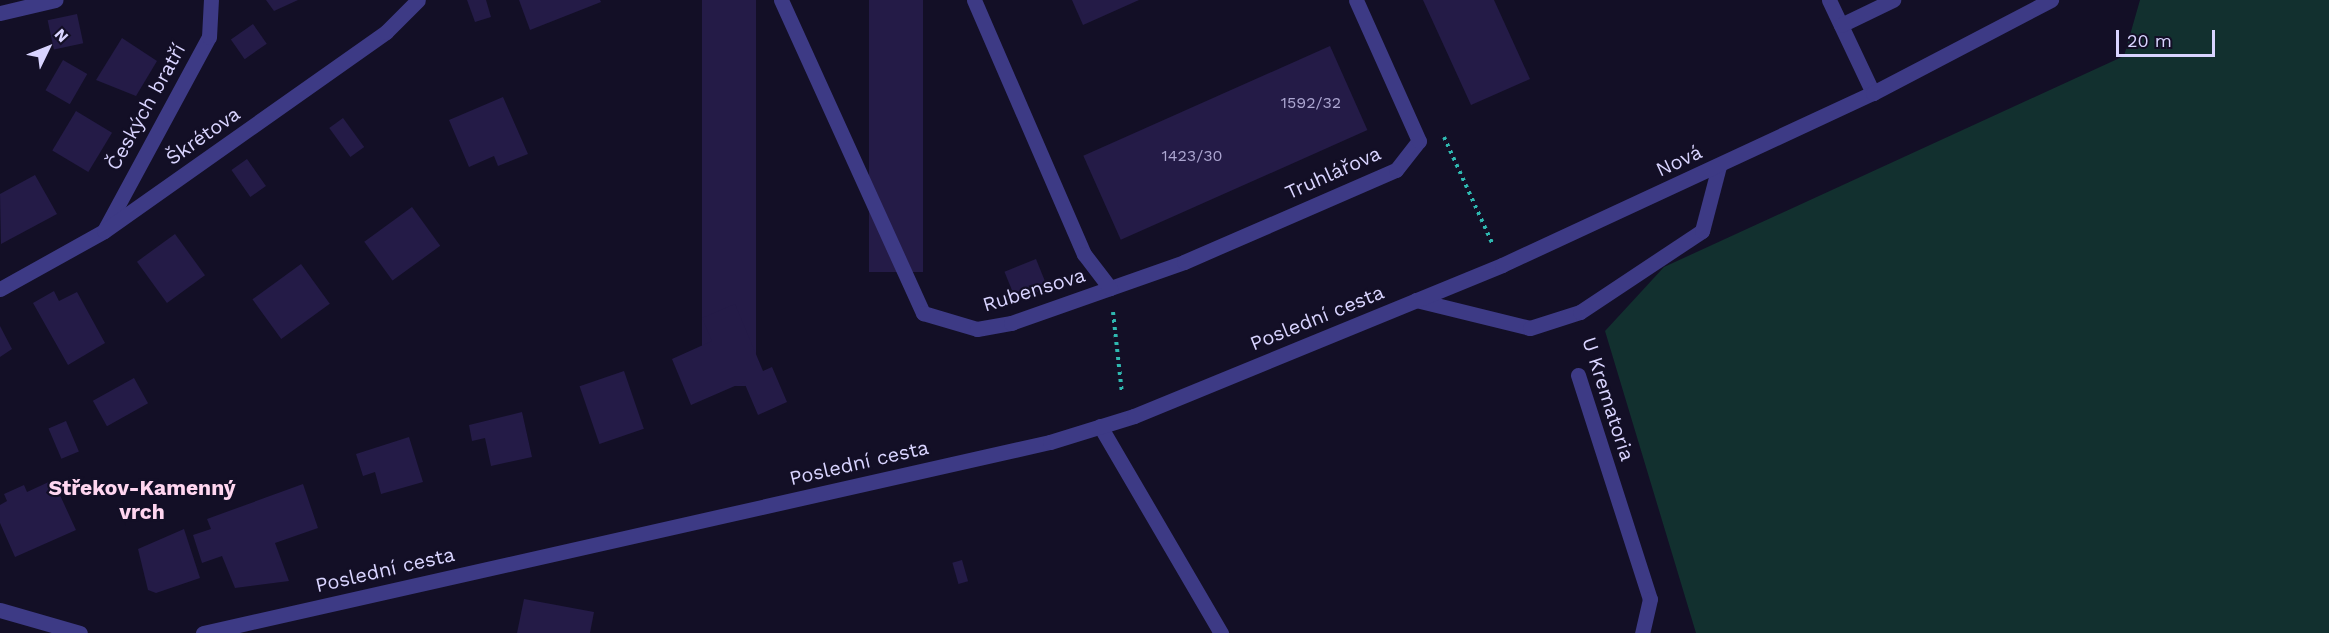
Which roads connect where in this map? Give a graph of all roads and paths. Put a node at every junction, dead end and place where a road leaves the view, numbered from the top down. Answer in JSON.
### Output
{"nodes":[{"id":1,"x":55,"y":0,"type":"edge"},
{"id":2,"x":211,"y":0,"type":"edge"},
{"id":3,"x":418,"y":0,"type":"edge"},
{"id":4,"x":781,"y":0,"type":"edge"},
{"id":5,"x":974,"y":0,"type":"edge"},
{"id":6,"x":1356,"y":0,"type":"edge"},
{"id":7,"x":1829,"y":0,"type":"edge"},
{"id":8,"x":1893,"y":0,"type":"edge"},
{"id":9,"x":2050,"y":0,"type":"edge"},
{"id":10,"x":0,"y":14,"type":"edge"},
{"id":11,"x":1841,"y":25,"type":"junction"},
{"id":12,"x":1873,"y":93,"type":"junction"},
{"id":13,"x":1419,"y":141,"type":"junction"},
{"id":14,"x":1719,"y":166,"type":"junction"},
{"id":15,"x":104,"y":231,"type":"junction"},
{"id":16,"x":1502,"y":265,"type":"junction"},
{"id":17,"x":1110,"y":288,"type":"junction"},
{"id":18,"x":0,"y":289,"type":"edge"},
{"id":19,"x":1416,"y":300,"type":"junction"},
{"id":20,"x":1578,"y":375,"type":"dead end"},
{"id":21,"x":1124,"y":419,"type":"junction"},
{"id":22,"x":1100,"y":426,"type":"junction"},
{"id":23,"x":0,"y":610,"type":"edge"},
{"id":24,"x":80,"y":633,"type":"edge"},
{"id":25,"x":203,"y":633,"type":"edge"},
{"id":26,"x":1221,"y":633,"type":"edge"},
{"id":27,"x":1642,"y":633,"type":"edge"}],
"edges":[{"from":1,"to":10,"type":"street"},
{"from":2,"to":15,"type":"street","name":"Českých bratří"},
{"from":3,"to":15,"type":"street","name":"Škrétova"},
{"from":4,"to":17,"type":"street","name":"Rubensova"},
{"from":5,"to":17,"type":"street","name":"Rubensova"},
{"from":6,"to":13,"type":"street"},
{"from":7,"to":11,"type":"street"},
{"from":8,"to":11,"type":"street"},
{"from":9,"to":12,"type":"street","name":"Nová"},
{"from":11,"to":12,"type":"street"},
{"from":12,"to":14,"type":"street","name":"Nová"},
{"from":13,"to":16,"type":"path"},
{"from":13,"to":17,"type":"street","name":"Truhlářova"},
{"from":14,"to":16,"type":"street","name":"Nová"},
{"from":14,"to":19,"type":"street","name":"U Krematoria"},
{"from":15,"to":18,"type":"street","name":"Škrétova"},
{"from":16,"to":19,"type":"street","name":"Poslední cesta"},
{"from":17,"to":21,"type":"path"},
{"from":19,"to":21,"type":"street","name":"Poslední cesta"},
{"from":20,"to":27,"type":"street","name":"U Krematoria"},
{"from":21,"to":22,"type":"street","name":"Poslední cesta"},
{"from":22,"to":25,"type":"street","name":"Poslední cesta"},
{"from":22,"to":26,"type":"street"},
{"from":23,"to":24,"type":"street"}]}
